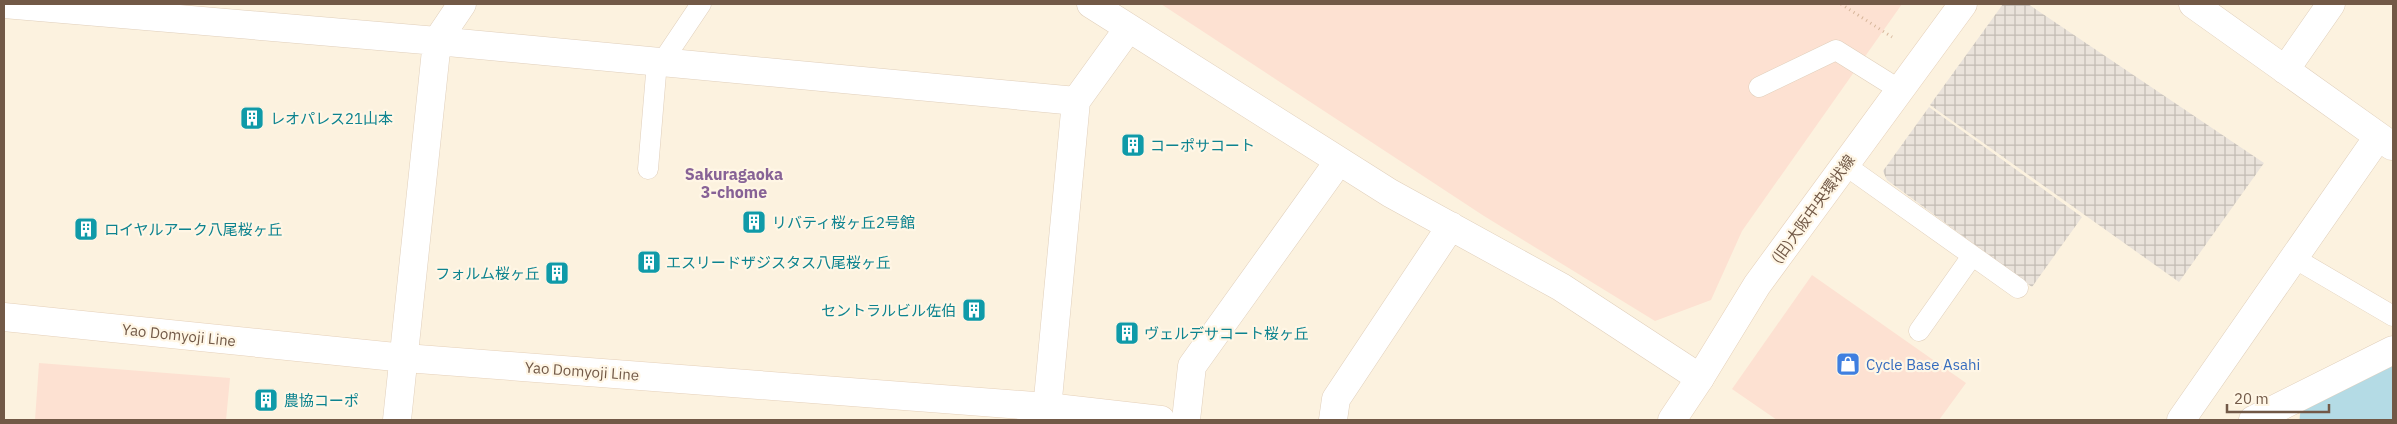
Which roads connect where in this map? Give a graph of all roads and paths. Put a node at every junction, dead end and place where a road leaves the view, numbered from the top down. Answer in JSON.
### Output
{"nodes":[{"id":1,"x":4,"y":4,"type":"edge"},
{"id":2,"x":462,"y":4,"type":"edge"},
{"id":3,"x":701,"y":4,"type":"edge"},
{"id":4,"x":1091,"y":4,"type":"edge"},
{"id":5,"x":1841,"y":4,"type":"edge"},
{"id":6,"x":1963,"y":4,"type":"edge"},
{"id":7,"x":2193,"y":4,"type":"edge"},
{"id":8,"x":2331,"y":4,"type":"edge"},
{"id":9,"x":130,"y":10,"type":"edge"},
{"id":10,"x":1128,"y":29,"type":"junction"},
{"id":11,"x":1892,"y":37,"type":"dead end"},
{"id":12,"x":437,"y":41,"type":"junction"},
{"id":13,"x":659,"y":62,"type":"junction"},
{"id":14,"x":2285,"y":70,"type":"junction"},
{"id":15,"x":1759,"y":87,"type":"dead end"},
{"id":16,"x":1900,"y":90,"type":"junction"},
{"id":17,"x":1076,"y":101,"type":"junction"},
{"id":18,"x":2386,"y":142,"type":"edge"},
{"id":19,"x":1339,"y":161,"type":"junction"},
{"id":20,"x":1845,"y":165,"type":"junction"},
{"id":21,"x":648,"y":169,"type":"dead end"},
{"id":22,"x":1451,"y":226,"type":"junction"},
{"id":23,"x":1972,"y":256,"type":"junction"},
{"id":24,"x":2294,"y":258,"type":"junction"},
{"id":25,"x":2018,"y":288,"type":"dead end"},
{"id":26,"x":2393,"y":316,"type":"edge"},
{"id":27,"x":4,"y":317,"type":"edge"},
{"id":28,"x":1920,"y":331,"type":"dead end"},
{"id":29,"x":2393,"y":350,"type":"edge"},
{"id":30,"x":405,"y":358,"type":"junction"},
{"id":31,"x":1700,"y":378,"type":"junction"},
{"id":32,"x":1047,"y":414,"type":"edge"},
{"id":33,"x":398,"y":420,"type":"edge"},
{"id":34,"x":1160,"y":420,"type":"edge"},
{"id":35,"x":1186,"y":420,"type":"edge"},
{"id":36,"x":1334,"y":420,"type":"edge"},
{"id":37,"x":1672,"y":420,"type":"edge"},
{"id":38,"x":2181,"y":420,"type":"edge"},
{"id":39,"x":2253,"y":420,"type":"edge"}],
"edges":[{"from":1,"to":9,"type":"street"},
{"from":2,"to":12,"type":"street"},
{"from":3,"to":13,"type":"lane"},
{"from":4,"to":10,"type":"street"},
{"from":5,"to":11,"type":"path"},
{"from":6,"to":16,"type":"street","name":"(旧)大阪中央環状線"},
{"from":7,"to":14,"type":"street"},
{"from":8,"to":14,"type":"street"},
{"from":9,"to":12,"type":"street"},
{"from":10,"to":17,"type":"street"},
{"from":10,"to":19,"type":"street"},
{"from":12,"to":13,"type":"street"},
{"from":12,"to":30,"type":"street"},
{"from":13,"to":17,"type":"street"},
{"from":13,"to":21,"type":"lane"},
{"from":14,"to":18,"type":"street"},
{"from":15,"to":16,"type":"lane"},
{"from":16,"to":20,"type":"street","name":"(旧)大阪中央環状線"},
{"from":17,"to":32,"type":"street"},
{"from":18,"to":24,"type":"street"},
{"from":19,"to":22,"type":"street"},
{"from":19,"to":35,"type":"street"},
{"from":20,"to":23,"type":"lane"},
{"from":20,"to":31,"type":"street","name":"(旧)大阪中央環状線"},
{"from":22,"to":31,"type":"street"},
{"from":22,"to":36,"type":"street"},
{"from":23,"to":25,"type":"lane"},
{"from":23,"to":28,"type":"lane"},
{"from":24,"to":26,"type":"lane"},
{"from":24,"to":38,"type":"street"},
{"from":27,"to":30,"type":"street","name":"Yao Domyoji Line"},
{"from":29,"to":39,"type":"street"},
{"from":30,"to":32,"type":"street","name":"Yao Domyoji Line"},
{"from":30,"to":33,"type":"street"},
{"from":31,"to":37,"type":"street","name":"(旧)大阪中央環状線"},
{"from":32,"to":34,"type":"street","name":"Yao Domyoji Line"}]}
